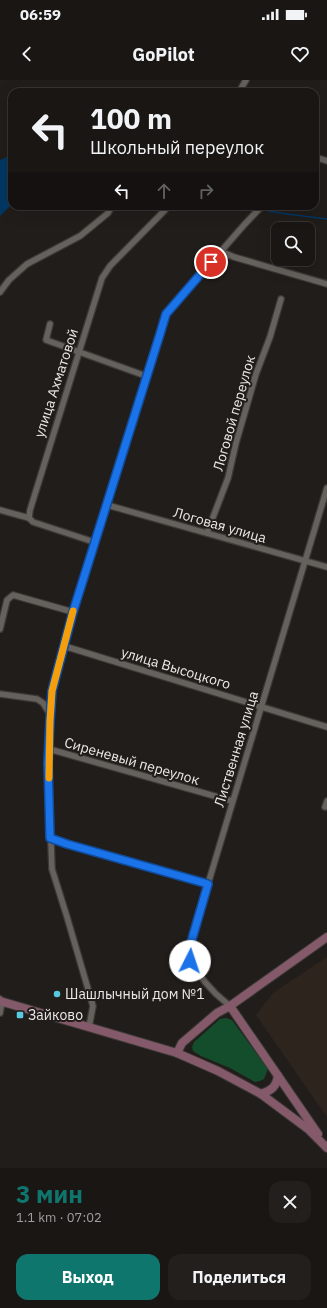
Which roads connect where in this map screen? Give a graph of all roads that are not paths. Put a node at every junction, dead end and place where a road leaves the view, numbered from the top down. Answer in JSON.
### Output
{"nodes":[{"id":1,"x":110,"y":210,"type":"edge"},
{"id":2,"x":165,"y":210,"type":"edge"},
{"id":3,"x":258,"y":210,"type":"edge"},
{"id":4,"x":220,"y":252,"type":"junction"},
{"id":5,"x":327,"y":284,"type":"edge"},
{"id":6,"x":0,"y":292,"type":"edge"},
{"id":7,"x":281,"y":299,"type":"dead end"},
{"id":8,"x":50,"y":324,"type":"dead end"},
{"id":9,"x":79,"y":352,"type":"junction"},
{"id":10,"x":146,"y":376,"type":"junction"},
{"id":11,"x":327,"y":488,"type":"edge"},
{"id":12,"x":107,"y":505,"type":"junction"},
{"id":13,"x":0,"y":510,"type":"edge"},
{"id":14,"x":29,"y":518,"type":"junction"},
{"id":15,"x":207,"y":533,"type":"junction"},
{"id":16,"x":94,"y":542,"type":"junction"},
{"id":17,"x":305,"y":561,"type":"junction"},
{"id":18,"x":327,"y":567,"type":"edge"},
{"id":19,"x":73,"y":612,"type":"junction"},
{"id":20,"x":0,"y":629,"type":"edge"},
{"id":21,"x":64,"y":646,"type":"junction"},
{"id":22,"x":0,"y":694,"type":"edge"},
{"id":23,"x":261,"y":707,"type":"junction"},
{"id":24,"x":50,"y":714,"type":"junction"},
{"id":25,"x":327,"y":727,"type":"edge"},
{"id":26,"x":49,"y":749,"type":"junction"},
{"id":27,"x":232,"y":801,"type":"junction"},
{"id":28,"x":327,"y":801,"type":"edge"},
{"id":29,"x":325,"y":808,"type":"dead end"},
{"id":30,"x":50,"y":838,"type":"junction"},
{"id":31,"x":208,"y":884,"type":"junction"},
{"id":32,"x":327,"y":937,"type":"edge"},
{"id":33,"x":1,"y":1000,"type":"edge"},
{"id":34,"x":230,"y":1006,"type":"junction"},
{"id":35,"x":0,"y":1013,"type":"edge"},
{"id":36,"x":89,"y":1028,"type":"junction"},
{"id":37,"x":177,"y":1053,"type":"junction"},
{"id":38,"x":278,"y":1076,"type":"junction"},
{"id":39,"x":262,"y":1094,"type":"junction"},
{"id":40,"x":327,"y":1147,"type":"edge"}],
"edges":[{"from":1,"to":6,"type":"street"},
{"from":2,"to":9,"type":"street","name":"улица Ахматовой"},
{"from":3,"to":4,"type":"street"},
{"from":4,"to":5,"type":"street"},
{"from":4,"to":10,"type":"street"},
{"from":7,"to":15,"type":"street","name":"Логовой переулок"},
{"from":8,"to":9,"type":"street"},
{"from":9,"to":10,"type":"street"},
{"from":9,"to":14,"type":"street","name":"улица Ахматовой"},
{"from":10,"to":12,"type":"street"},
{"from":11,"to":17,"type":"street","name":"Лиственная улица"},
{"from":12,"to":15,"type":"street","name":"Логовая улица"},
{"from":12,"to":16,"type":"street"},
{"from":13,"to":14,"type":"street"},
{"from":14,"to":16,"type":"street"},
{"from":15,"to":17,"type":"street","name":"Логовая улица"},
{"from":16,"to":19,"type":"street"},
{"from":17,"to":18,"type":"street","name":"Логовая улица"},
{"from":17,"to":23,"type":"street","name":"Лиственная улица"},
{"from":19,"to":20,"type":"street"},
{"from":19,"to":21,"type":"street"},
{"from":21,"to":23,"type":"street","name":"улица Высоцкого"},
{"from":21,"to":24,"type":"street"},
{"from":22,"to":24,"type":"street"},
{"from":23,"to":25,"type":"street","name":"улица Высоцкого"},
{"from":23,"to":27,"type":"street","name":"Лиственная улица"},
{"from":24,"to":26,"type":"street"},
{"from":26,"to":27,"type":"street","name":"Сиреневый переулок"},
{"from":26,"to":30,"type":"street"},
{"from":27,"to":31,"type":"street","name":"Лиственная улица"},
{"from":28,"to":29,"type":"street"},
{"from":30,"to":31,"type":"street"},
{"from":30,"to":36,"type":"street"},
{"from":31,"to":34,"type":"street","name":"Лиственная улица"},
{"from":32,"to":34,"type":"main road"},
{"from":33,"to":35,"type":"street"},
{"from":33,"to":36,"type":"main road"},
{"from":34,"to":37,"type":"main road"},
{"from":34,"to":38,"type":"main road"},
{"from":36,"to":37,"type":"main road"},
{"from":37,"to":39,"type":"main road"},
{"from":38,"to":39,"type":"main road"},
{"from":38,"to":40,"type":"main road"},
{"from":39,"to":40,"type":"main road"}]}
